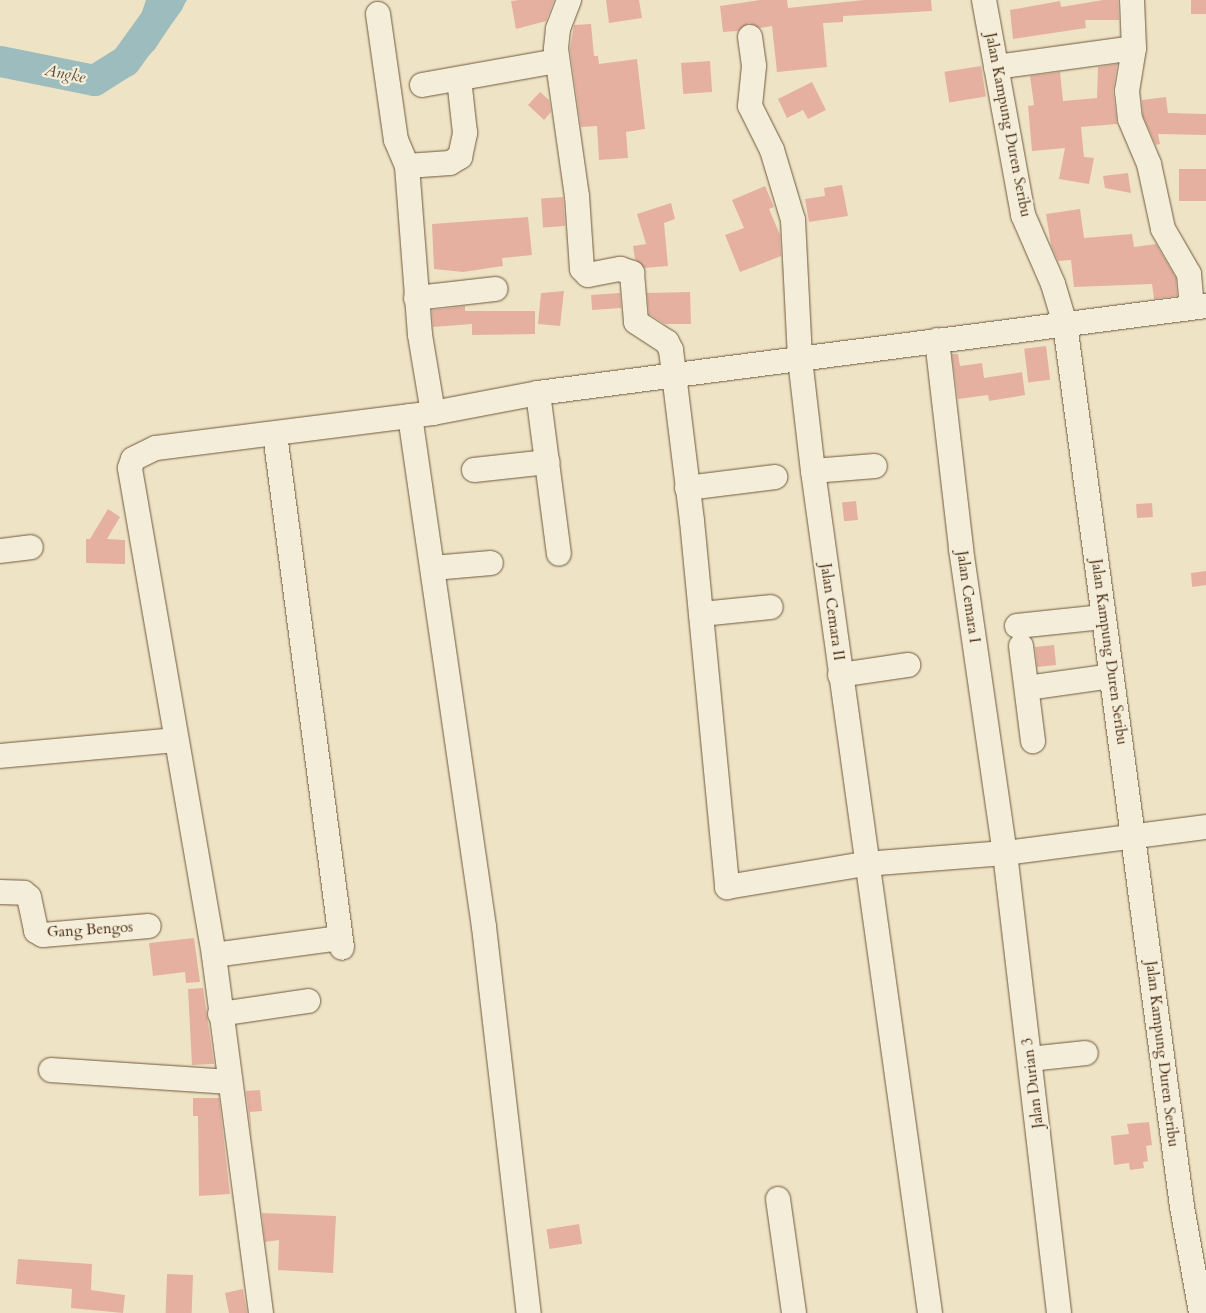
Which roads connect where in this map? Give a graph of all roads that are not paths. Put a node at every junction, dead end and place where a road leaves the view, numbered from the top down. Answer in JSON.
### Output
{"nodes":[{"id":1,"x":569,"y":0,"type":"edge"},
{"id":2,"x":984,"y":0,"type":"edge"},
{"id":3,"x":1132,"y":0,"type":"edge"},
{"id":4,"x":378,"y":14,"type":"dead end"},
{"id":5,"x":750,"y":37,"type":"dead end"},
{"id":6,"x":1134,"y":48,"type":"junction"},
{"id":7,"x":557,"y":61,"type":"junction"},
{"id":8,"x":996,"y":67,"type":"junction"},
{"id":9,"x":459,"y":80,"type":"junction"},
{"id":10,"x":422,"y":84,"type":"dead end"},
{"id":11,"x":407,"y":166,"type":"junction"},
{"id":12,"x":495,"y":290,"type":"dead end"},
{"id":13,"x":416,"y":298,"type":"junction"},
{"id":14,"x":1202,"y":308,"type":"edge"},
{"id":15,"x":1065,"y":324,"type":"junction"},
{"id":16,"x":937,"y":340,"type":"junction"},
{"id":17,"x":800,"y":359,"type":"junction"},
{"id":18,"x":673,"y":374,"type":"junction"},
{"id":19,"x":538,"y":393,"type":"junction"},
{"id":20,"x":433,"y":413,"type":"junction"},
{"id":21,"x":410,"y":416,"type":"junction"},
{"id":22,"x":274,"y":434,"type":"junction"},
{"id":23,"x":548,"y":462,"type":"junction"},
{"id":24,"x":874,"y":466,"type":"dead end"},
{"id":25,"x":474,"y":470,"type":"dead end"},
{"id":26,"x":813,"y":471,"type":"junction"},
{"id":27,"x":776,"y":477,"type":"dead end"},
{"id":28,"x":687,"y":488,"type":"junction"},
{"id":29,"x":31,"y":547,"type":"dead end"},
{"id":30,"x":0,"y":551,"type":"edge"},
{"id":31,"x":560,"y":554,"type":"dead end"},
{"id":32,"x":491,"y":563,"type":"dead end"},
{"id":33,"x":433,"y":568,"type":"junction"},
{"id":34,"x":771,"y":607,"type":"dead end"},
{"id":35,"x":701,"y":614,"type":"junction"},
{"id":36,"x":1103,"y":617,"type":"junction"},
{"id":37,"x":908,"y":665,"type":"dead end"},
{"id":38,"x":840,"y":674,"type":"junction"},
{"id":39,"x":1111,"y":676,"type":"junction"},
{"id":40,"x":1026,"y":688,"type":"junction"},
{"id":41,"x":175,"y":740,"type":"junction"},
{"id":42,"x":1033,"y":741,"type":"dead end"},
{"id":43,"x":0,"y":756,"type":"edge"},
{"id":44,"x":1206,"y":827,"type":"edge"},
{"id":45,"x":1135,"y":834,"type":"junction"},
{"id":46,"x":1005,"y":853,"type":"junction"},
{"id":47,"x":865,"y":864,"type":"junction"},
{"id":48,"x":0,"y":892,"type":"edge"},
{"id":49,"x":150,"y":926,"type":"dead end"},
{"id":50,"x":214,"y":956,"type":"junction"},
{"id":51,"x":308,"y":1001,"type":"dead end"},
{"id":52,"x":220,"y":1014,"type":"junction"},
{"id":53,"x":1086,"y":1053,"type":"dead end"},
{"id":54,"x":1030,"y":1058,"type":"junction"},
{"id":55,"x":51,"y":1070,"type":"dead end"},
{"id":56,"x":230,"y":1082,"type":"junction"},
{"id":57,"x":778,"y":1199,"type":"dead end"},
{"id":58,"x":1199,"y":1267,"type":"edge"},
{"id":59,"x":261,"y":1313,"type":"edge"},
{"id":60,"x":529,"y":1313,"type":"edge"},
{"id":61,"x":794,"y":1313,"type":"edge"},
{"id":62,"x":930,"y":1313,"type":"edge"},
{"id":63,"x":1059,"y":1313,"type":"edge"},
{"id":64,"x":1201,"y":1313,"type":"edge"}],
"edges":[{"from":1,"to":7,"type":"street"},
{"from":2,"to":8,"type":"street","name":"Jalan Kampung Duren Seribu"},
{"from":3,"to":6,"type":"street"},
{"from":4,"to":11,"type":"street"},
{"from":5,"to":17,"type":"street","name":"Jalan Cemara II"},
{"from":6,"to":8,"type":"street"},
{"from":6,"to":14,"type":"street"},
{"from":7,"to":9,"type":"street"},
{"from":7,"to":18,"type":"street"},
{"from":8,"to":15,"type":"street","name":"Jalan Kampung Duren Seribu"},
{"from":9,"to":10,"type":"street"},
{"from":9,"to":11,"type":"street"},
{"from":11,"to":13,"type":"street"},
{"from":12,"to":13,"type":"street"},
{"from":13,"to":20,"type":"street"},
{"from":14,"to":15,"type":"street"},
{"from":15,"to":16,"type":"street"},
{"from":15,"to":36,"type":"street","name":"Jalan Kampung Duren Seribu"},
{"from":16,"to":17,"type":"street"},
{"from":16,"to":46,"type":"street","name":"Jalan Cemara I"},
{"from":17,"to":18,"type":"street"},
{"from":17,"to":26,"type":"street","name":"Jalan Cemara II"},
{"from":18,"to":19,"type":"street"},
{"from":18,"to":28,"type":"street"},
{"from":19,"to":20,"type":"street"},
{"from":19,"to":23,"type":"street"},
{"from":20,"to":21,"type":"street"},
{"from":21,"to":22,"type":"street"},
{"from":21,"to":33,"type":"street"},
{"from":22,"to":41,"type":"street"},
{"from":22,"to":50,"type":"street"},
{"from":23,"to":25,"type":"street"},
{"from":23,"to":31,"type":"street"},
{"from":24,"to":26,"type":"street"},
{"from":26,"to":38,"type":"street","name":"Jalan Cemara II"},
{"from":27,"to":28,"type":"street"},
{"from":28,"to":35,"type":"street"},
{"from":29,"to":30,"type":"street"},
{"from":32,"to":33,"type":"street"},
{"from":33,"to":60,"type":"street"},
{"from":34,"to":35,"type":"street"},
{"from":35,"to":47,"type":"street"},
{"from":36,"to":39,"type":"street","name":"Jalan Kampung Duren Seribu"},
{"from":36,"to":40,"type":"street"},
{"from":37,"to":38,"type":"street"},
{"from":38,"to":47,"type":"street","name":"Jalan Cemara II"},
{"from":39,"to":40,"type":"street"},
{"from":39,"to":45,"type":"street","name":"Jalan Kampung Duren Seribu"},
{"from":40,"to":42,"type":"street"},
{"from":41,"to":43,"type":"street"},
{"from":41,"to":50,"type":"street"},
{"from":44,"to":45,"type":"street"},
{"from":45,"to":46,"type":"street"},
{"from":45,"to":58,"type":"street","name":"Jalan Kampung Duren Seribu"},
{"from":46,"to":47,"type":"street"},
{"from":46,"to":54,"type":"street","name":"Jalan Durian 3"},
{"from":47,"to":62,"type":"street","name":"Jalan Cemara II"},
{"from":48,"to":49,"type":"street","name":"Gang Bengos"},
{"from":50,"to":52,"type":"street"},
{"from":51,"to":52,"type":"street"},
{"from":52,"to":56,"type":"street"},
{"from":53,"to":54,"type":"street"},
{"from":54,"to":63,"type":"street","name":"Jalan Durian 3"},
{"from":55,"to":56,"type":"street"},
{"from":56,"to":59,"type":"street"},
{"from":57,"to":61,"type":"street"},
{"from":58,"to":64,"type":"street","name":"Jalan Kampung Duren Seribu"}]}
